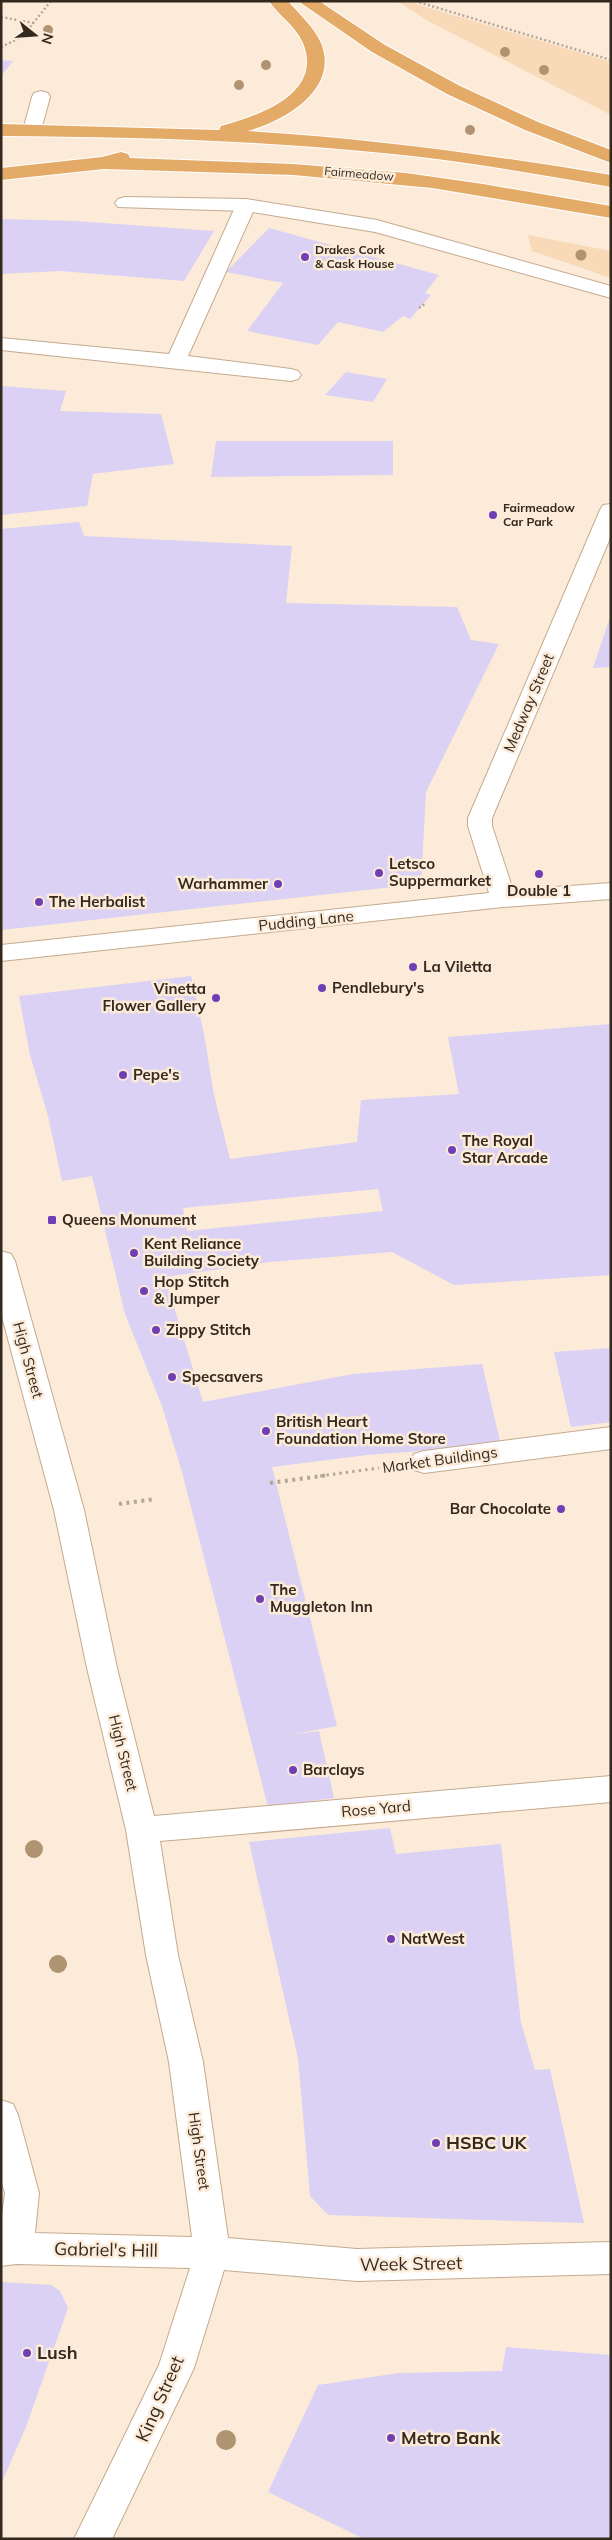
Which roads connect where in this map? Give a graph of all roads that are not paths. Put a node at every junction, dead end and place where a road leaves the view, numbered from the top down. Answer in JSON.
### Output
{"nodes":[{"id":1,"x":278,"y":1,"type":"edge"},
{"id":2,"x":307,"y":1,"type":"edge"},
{"id":3,"x":41,"y":97,"type":"dead end"},
{"id":4,"x":1,"y":130,"type":"edge"},
{"id":5,"x":32,"y":130,"type":"junction"},
{"id":6,"x":212,"y":135,"type":"junction"},
{"id":7,"x":611,"y":157,"type":"edge"},
{"id":8,"x":104,"y":163,"type":"junction"},
{"id":9,"x":1,"y":168,"type":"edge"},
{"id":10,"x":30,"y":169,"type":"junction"},
{"id":11,"x":1,"y":174,"type":"edge"},
{"id":12,"x":611,"y":181,"type":"edge"},
{"id":13,"x":125,"y":203,"type":"dead end"},
{"id":14,"x":246,"y":205,"type":"junction"},
{"id":15,"x":611,"y":212,"type":"edge"},
{"id":16,"x":611,"y":292,"type":"edge"},
{"id":17,"x":1,"y":344,"type":"edge"},
{"id":18,"x":176,"y":361,"type":"junction"},
{"id":19,"x":291,"y":375,"type":"dead end"},
{"id":20,"x":611,"y":510,"type":"edge"},
{"id":21,"x":611,"y":891,"type":"edge"},
{"id":22,"x":503,"y":899,"type":"junction"},
{"id":23,"x":1,"y":954,"type":"edge"},
{"id":24,"x":1,"y":1261,"type":"edge"},
{"id":25,"x":611,"y":1438,"type":"edge"},
{"id":26,"x":424,"y":1462,"type":"road end"},
{"id":27,"x":611,"y":1789,"type":"edge"},
{"id":28,"x":142,"y":1830,"type":"junction"},
{"id":29,"x":1,"y":2115,"type":"edge"},
{"id":30,"x":9,"y":2249,"type":"edge"},
{"id":31,"x":212,"y":2253,"type":"junction"},
{"id":32,"x":611,"y":2258,"type":"edge"},
{"id":33,"x":93,"y":2539,"type":"edge"}],
"edges":[{"from":1,"to":6,"type":"highway"},
{"from":2,"to":7,"type":"highway"},
{"from":3,"to":5,"type":"street"},
{"from":4,"to":5,"type":"highway"},
{"from":5,"to":6,"type":"highway"},
{"from":6,"to":8,"type":"highway"},
{"from":6,"to":12,"type":"highway"},
{"from":8,"to":10,"type":"highway"},
{"from":8,"to":15,"type":"highway","name":"Fairmeadow"},
{"from":9,"to":10,"type":"highway"},
{"from":10,"to":11,"type":"highway"},
{"from":13,"to":14,"type":"street"},
{"from":14,"to":16,"type":"street"},
{"from":14,"to":18,"type":"street"},
{"from":17,"to":18,"type":"street"},
{"from":18,"to":19,"type":"street"},
{"from":20,"to":22,"type":"street","name":"Medway Street"},
{"from":21,"to":22,"type":"street","name":"Pudding Lane"},
{"from":22,"to":23,"type":"street","name":"Pudding Lane"},
{"from":24,"to":28,"type":"street","name":"High Street"},
{"from":25,"to":26,"type":"street","name":"Market Buildings"},
{"from":27,"to":28,"type":"street","name":"Rose Yard"},
{"from":28,"to":31,"type":"street","name":"High Street"},
{"from":29,"to":30,"type":"street"},
{"from":30,"to":31,"type":"street","name":"Gabriel's Hill"},
{"from":31,"to":32,"type":"street","name":"Week Street"},
{"from":31,"to":33,"type":"street","name":"King Street"}]}
